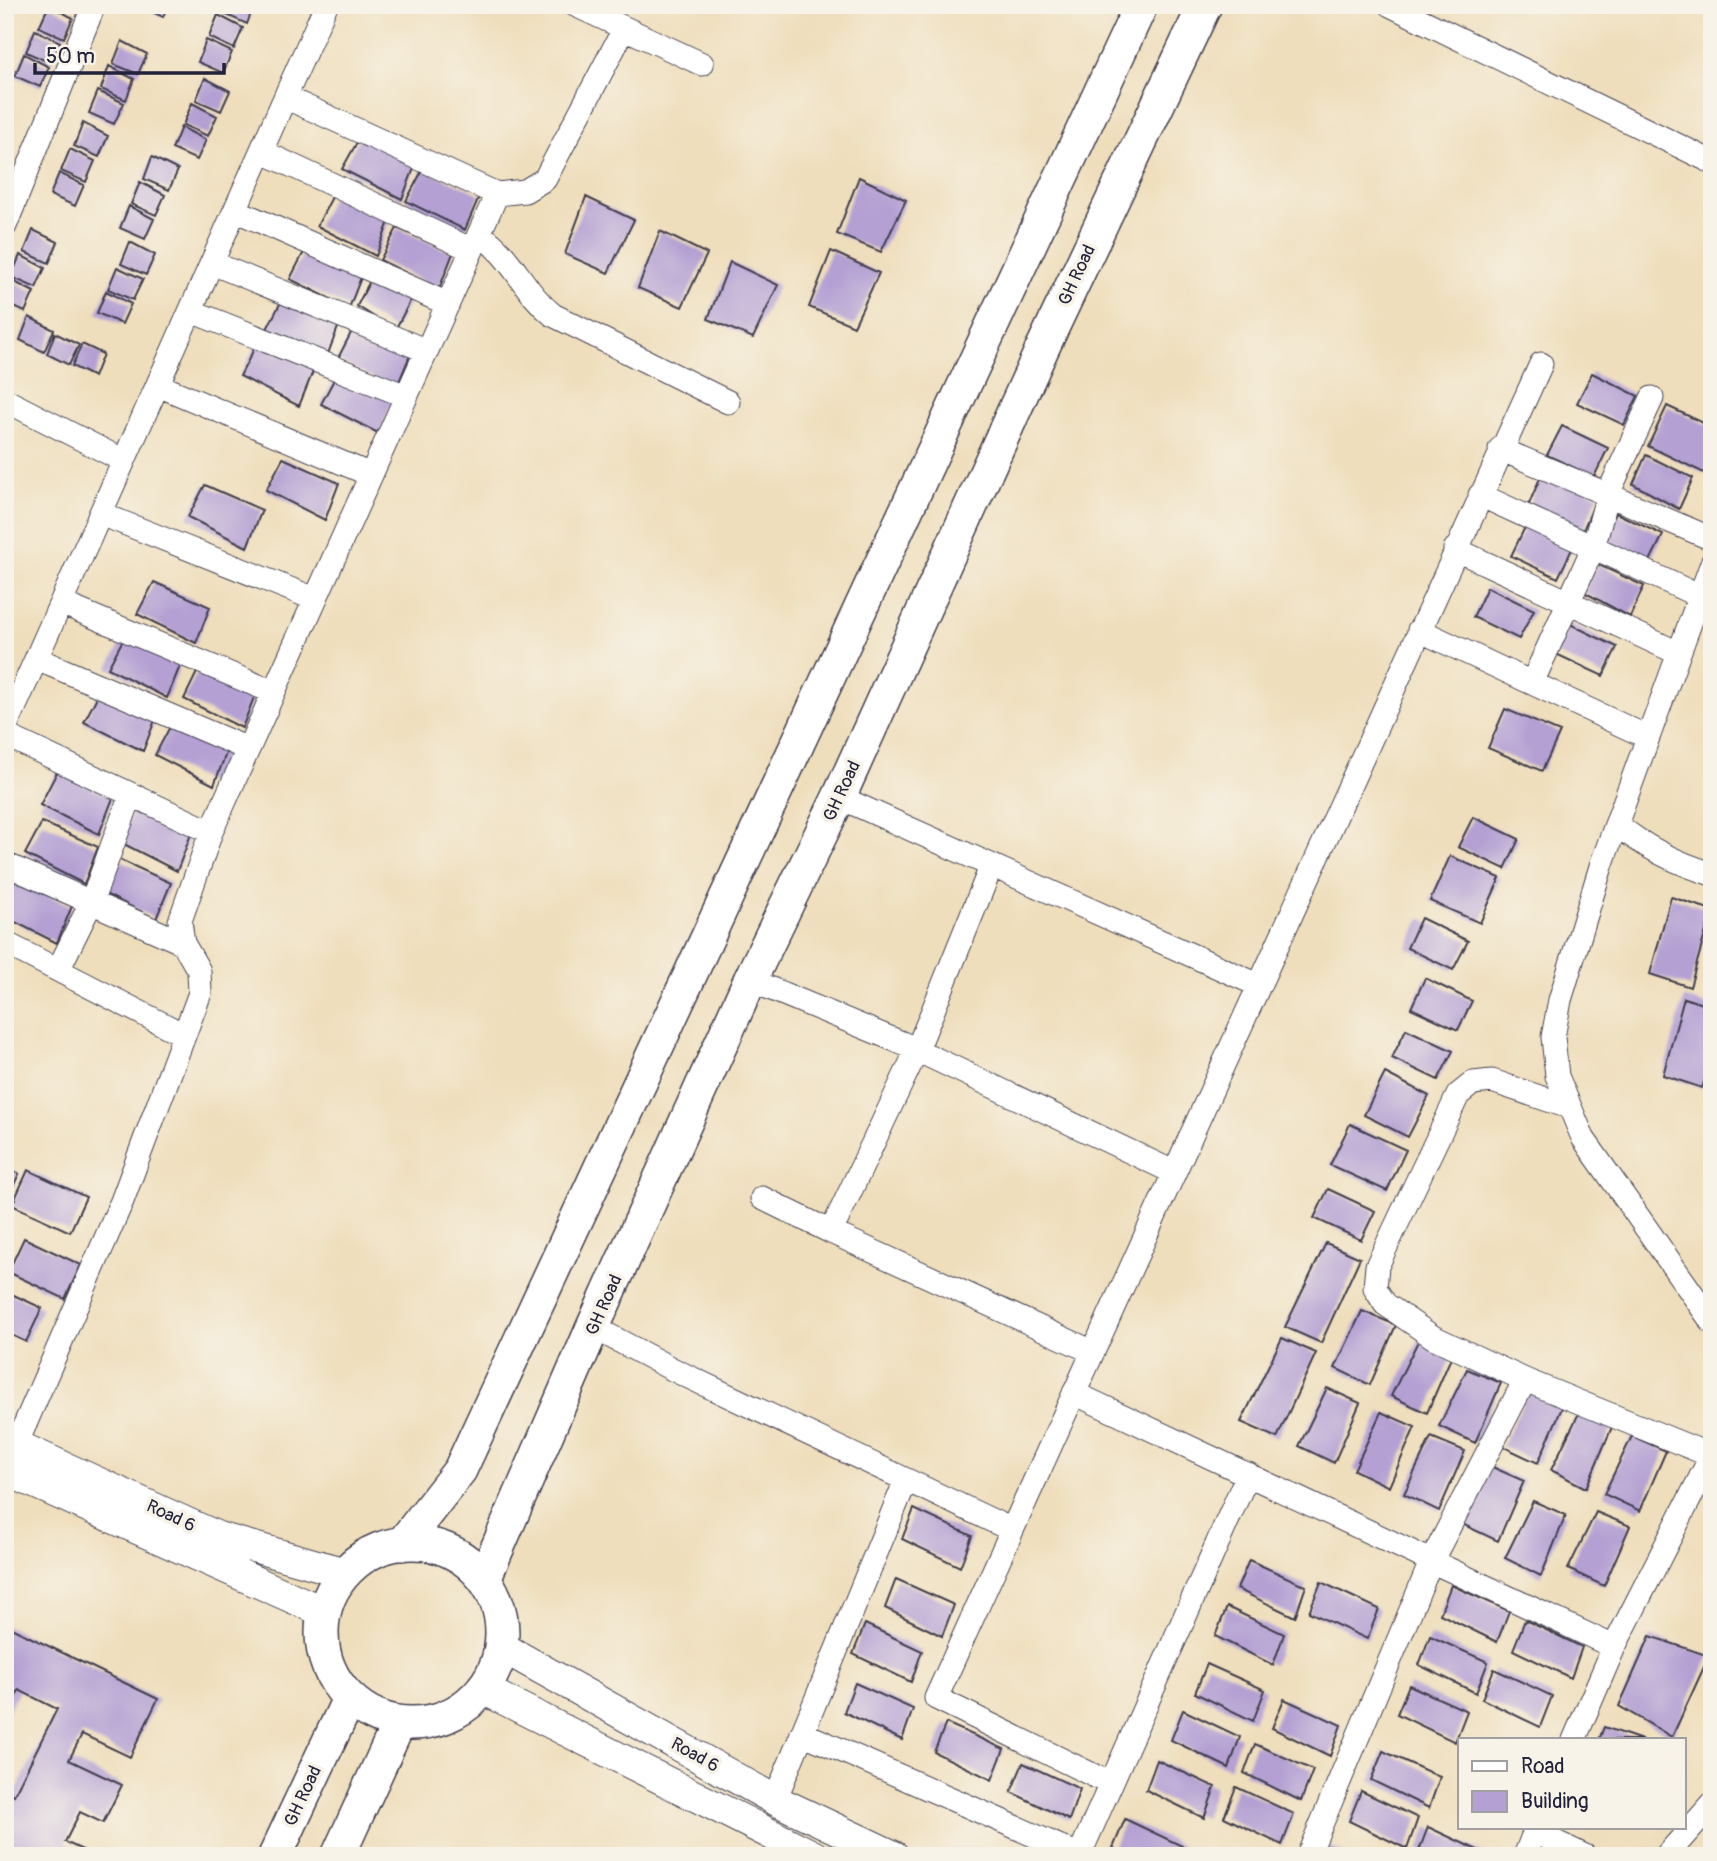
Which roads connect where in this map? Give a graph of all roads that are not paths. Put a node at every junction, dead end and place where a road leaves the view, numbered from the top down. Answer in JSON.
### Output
{"nodes":[{"id":1,"x":94,"y":5,"type":"edge"},
{"id":2,"x":326,"y":5,"type":"edge"},
{"id":3,"x":575,"y":5,"type":"edge"},
{"id":4,"x":1141,"y":5,"type":"edge"},
{"id":5,"x":1205,"y":5,"type":"edge"},
{"id":6,"x":1391,"y":5,"type":"edge"},
{"id":7,"x":624,"y":29,"type":"junction"},
{"id":8,"x":702,"y":64,"type":"dead end"},
{"id":9,"x":288,"y":98,"type":"junction"},
{"id":10,"x":263,"y":152,"type":"junction"},
{"id":11,"x":1712,"y":162,"type":"edge"},
{"id":12,"x":497,"y":194,"type":"junction"},
{"id":13,"x":237,"y":211,"type":"junction"},
{"id":14,"x":5,"y":226,"type":"edge"},
{"id":15,"x":476,"y":242,"type":"junction"},
{"id":16,"x":212,"y":263,"type":"junction"},
{"id":17,"x":448,"y":304,"type":"junction"},
{"id":18,"x":191,"y":311,"type":"junction"},
{"id":19,"x":426,"y":351,"type":"junction"},
{"id":20,"x":1541,"y":364,"type":"dead end"},
{"id":21,"x":158,"y":385,"type":"junction"},
{"id":22,"x":406,"y":396,"type":"junction"},
{"id":23,"x":1652,"y":398,"type":"dead end"},
{"id":24,"x":5,"y":400,"type":"edge"},
{"id":25,"x":728,"y":402,"type":"dead end"},
{"id":26,"x":1500,"y":449,"type":"junction"},
{"id":27,"x":124,"y":461,"type":"junction"},
{"id":28,"x":371,"y":475,"type":"junction"},
{"id":29,"x":1608,"y":494,"type":"junction"},
{"id":30,"x":1480,"y":495,"type":"junction"},
{"id":31,"x":101,"y":513,"type":"junction"},
{"id":32,"x":1712,"y":539,"type":"edge"},
{"id":33,"x":1593,"y":548,"type":"junction"},
{"id":34,"x":1455,"y":549,"type":"junction"},
{"id":35,"x":1712,"y":563,"type":"edge"},
{"id":36,"x":1699,"y":596,"type":"junction"},
{"id":37,"x":315,"y":599,"type":"junction"},
{"id":38,"x":61,"y":603,"type":"junction"},
{"id":39,"x":1570,"y":603,"type":"junction"},
{"id":40,"x":1419,"y":630,"type":"junction"},
{"id":41,"x":1678,"y":653,"type":"junction"},
{"id":42,"x":37,"y":659,"type":"junction"},
{"id":43,"x":1532,"y":683,"type":"junction"},
{"id":44,"x":273,"y":692,"type":"junction"},
{"id":45,"x":5,"y":729,"type":"edge"},
{"id":46,"x":5,"y":735,"type":"edge"},
{"id":47,"x":1647,"y":737,"type":"junction"},
{"id":48,"x":248,"y":749,"type":"junction"},
{"id":49,"x":131,"y":794,"type":"junction"},
{"id":50,"x":839,"y":797,"type":"junction"},
{"id":51,"x":1618,"y":825,"type":"junction"},
{"id":52,"x":211,"y":832,"type":"junction"},
{"id":53,"x":5,"y":864,"type":"edge"},
{"id":54,"x":991,"y":867,"type":"junction"},
{"id":55,"x":1712,"y":874,"type":"edge"},
{"id":56,"x":92,"y":903,"type":"junction"},
{"id":57,"x":183,"y":943,"type":"junction"},
{"id":58,"x":8,"y":953,"type":"edge"},
{"id":59,"x":58,"y":970,"type":"junction"},
{"id":60,"x":750,"y":980,"type":"junction"},
{"id":61,"x":1258,"y":985,"type":"junction"},
{"id":62,"x":184,"y":1035,"type":"junction"},
{"id":63,"x":916,"y":1050,"type":"junction"},
{"id":64,"x":1569,"y":1107,"type":"junction"},
{"id":65,"x":1173,"y":1172,"type":"junction"},
{"id":66,"x":762,"y":1198,"type":"dead end"},
{"id":67,"x":831,"y":1233,"type":"junction"},
{"id":68,"x":1711,"y":1319,"type":"edge"},
{"id":69,"x":593,"y":1327,"type":"junction"},
{"id":70,"x":1093,"y":1352,"type":"junction"},
{"id":71,"x":1525,"y":1380,"type":"junction"},
{"id":72,"x":1074,"y":1393,"type":"junction"},
{"id":73,"x":9,"y":1452,"type":"edge"},
{"id":74,"x":1711,"y":1456,"type":"edge"},
{"id":75,"x":1248,"y":1474,"type":"junction"},
{"id":76,"x":906,"y":1480,"type":"junction"},
{"id":77,"x":1012,"y":1530,"type":"junction"},
{"id":78,"x":402,"y":1544,"type":"junction"},
{"id":79,"x":1431,"y":1562,"type":"junction"},
{"id":80,"x":345,"y":1573,"type":"junction"},
{"id":81,"x":484,"y":1579,"type":"junction"},
{"id":82,"x":324,"y":1612,"type":"junction"},
{"id":83,"x":502,"y":1647,"type":"junction"},
{"id":84,"x":1614,"y":1647,"type":"junction"},
{"id":85,"x":483,"y":1689,"type":"junction"},
{"id":86,"x":349,"y":1699,"type":"junction"},
{"id":87,"x":399,"y":1723,"type":"junction"},
{"id":88,"x":802,"y":1733,"type":"junction"},
{"id":89,"x":1575,"y":1738,"type":"edge"},
{"id":90,"x":1111,"y":1784,"type":"junction"},
{"id":91,"x":775,"y":1800,"type":"junction"},
{"id":92,"x":1712,"y":1804,"type":"edge"},
{"id":93,"x":1535,"y":1830,"type":"edge"},
{"id":94,"x":275,"y":1856,"type":"edge"},
{"id":95,"x":338,"y":1856,"type":"edge"},
{"id":96,"x":814,"y":1856,"type":"edge"},
{"id":97,"x":894,"y":1856,"type":"edge"},
{"id":98,"x":1080,"y":1856,"type":"edge"},
{"id":99,"x":1308,"y":1856,"type":"edge"},
{"id":100,"x":1525,"y":1856,"type":"edge"},
{"id":101,"x":1585,"y":1856,"type":"edge"},
{"id":102,"x":1666,"y":1856,"type":"edge"}],
"edges":[{"from":1,"to":14,"type":"street"},
{"from":2,"to":9,"type":"street"},
{"from":3,"to":7,"type":"street"},
{"from":4,"to":78,"type":"main road"},
{"from":5,"to":50,"type":"main road","name":"GH Road"},
{"from":6,"to":11,"type":"street"},
{"from":7,"to":8,"type":"street"},
{"from":7,"to":12,"type":"street"},
{"from":9,"to":10,"type":"street"},
{"from":9,"to":12,"type":"street"},
{"from":10,"to":13,"type":"street"},
{"from":10,"to":15,"type":"street"},
{"from":12,"to":15,"type":"street"},
{"from":13,"to":16,"type":"street"},
{"from":13,"to":17,"type":"street"},
{"from":15,"to":17,"type":"street"},
{"from":15,"to":25,"type":"street"},
{"from":16,"to":18,"type":"street"},
{"from":16,"to":19,"type":"street"},
{"from":17,"to":19,"type":"street"},
{"from":18,"to":21,"type":"street"},
{"from":18,"to":22,"type":"street"},
{"from":19,"to":22,"type":"street"},
{"from":20,"to":26,"type":"street"},
{"from":21,"to":27,"type":"street"},
{"from":21,"to":28,"type":"street"},
{"from":22,"to":28,"type":"street"},
{"from":23,"to":29,"type":"street"},
{"from":24,"to":27,"type":"street"},
{"from":26,"to":29,"type":"street"},
{"from":26,"to":30,"type":"street"},
{"from":27,"to":31,"type":"street"},
{"from":28,"to":37,"type":"street"},
{"from":29,"to":32,"type":"street"},
{"from":29,"to":33,"type":"street"},
{"from":30,"to":33,"type":"street"},
{"from":30,"to":34,"type":"street"},
{"from":31,"to":37,"type":"street"},
{"from":31,"to":38,"type":"street"},
{"from":33,"to":36,"type":"street"},
{"from":33,"to":39,"type":"street"},
{"from":34,"to":39,"type":"street"},
{"from":34,"to":40,"type":"street"},
{"from":35,"to":36,"type":"street"},
{"from":36,"to":41,"type":"street"},
{"from":37,"to":44,"type":"street"},
{"from":38,"to":42,"type":"street"},
{"from":38,"to":44,"type":"street"},
{"from":39,"to":41,"type":"street"},
{"from":39,"to":43,"type":"street"},
{"from":40,"to":43,"type":"street"},
{"from":40,"to":61,"type":"street"},
{"from":41,"to":47,"type":"street"},
{"from":42,"to":45,"type":"street"},
{"from":42,"to":48,"type":"street"},
{"from":43,"to":47,"type":"street"},
{"from":44,"to":48,"type":"street"},
{"from":46,"to":49,"type":"street"},
{"from":47,"to":51,"type":"street"},
{"from":48,"to":52,"type":"street"},
{"from":49,"to":52,"type":"street"},
{"from":49,"to":56,"type":"street"},
{"from":50,"to":54,"type":"street"},
{"from":50,"to":60,"type":"main road","name":"GH Road"},
{"from":51,"to":55,"type":"street"},
{"from":51,"to":64,"type":"street"},
{"from":52,"to":57,"type":"street"},
{"from":53,"to":56,"type":"street"},
{"from":54,"to":61,"type":"street"},
{"from":54,"to":63,"type":"street"},
{"from":56,"to":57,"type":"street"},
{"from":56,"to":59,"type":"street"},
{"from":57,"to":62,"type":"street"},
{"from":58,"to":59,"type":"street"},
{"from":59,"to":62,"type":"street"},
{"from":60,"to":63,"type":"street"},
{"from":60,"to":69,"type":"main road","name":"GH Road"},
{"from":61,"to":65,"type":"street"},
{"from":62,"to":73,"type":"street"},
{"from":63,"to":65,"type":"street"},
{"from":63,"to":67,"type":"street"},
{"from":64,"to":68,"type":"street"},
{"from":64,"to":71,"type":"street"},
{"from":65,"to":70,"type":"street"},
{"from":66,"to":67,"type":"street"},
{"from":67,"to":70,"type":"street"},
{"from":69,"to":76,"type":"street"},
{"from":69,"to":81,"type":"main road","name":"GH Road"},
{"from":70,"to":72,"type":"street"},
{"from":71,"to":74,"type":"street"},
{"from":71,"to":79,"type":"street"},
{"from":72,"to":75,"type":"street"},
{"from":72,"to":77,"type":"street"},
{"from":73,"to":80,"type":"street","name":"Road 6"},
{"from":73,"to":82,"type":"street","name":"Road 6"},
{"from":74,"to":84,"type":"street"},
{"from":75,"to":79,"type":"street"},
{"from":75,"to":90,"type":"street"},
{"from":76,"to":77,"type":"street"},
{"from":76,"to":88,"type":"street"},
{"from":77,"to":90,"type":"street"},
{"from":78,"to":80,"type":"main road"},
{"from":78,"to":81,"type":"main road"},
{"from":79,"to":84,"type":"street"},
{"from":79,"to":99,"type":"street"},
{"from":80,"to":82,"type":"main road"},
{"from":81,"to":83,"type":"main road"},
{"from":82,"to":86,"type":"main road"},
{"from":83,"to":85,"type":"main road"},
{"from":83,"to":91,"type":"street","name":"Road 6"},
{"from":84,"to":89,"type":"street"},
{"from":85,"to":87,"type":"main road"},
{"from":85,"to":96,"type":"street","name":"Road 6"},
{"from":86,"to":87,"type":"main road"},
{"from":86,"to":94,"type":"main road","name":"GH Road"},
{"from":87,"to":95,"type":"main road"},
{"from":88,"to":91,"type":"street"},
{"from":88,"to":98,"type":"street"},
{"from":90,"to":98,"type":"street"},
{"from":91,"to":97,"type":"street","name":"Road 6"},
{"from":92,"to":102,"type":"street"},
{"from":93,"to":100,"type":"street"},
{"from":93,"to":101,"type":"street"}]}
